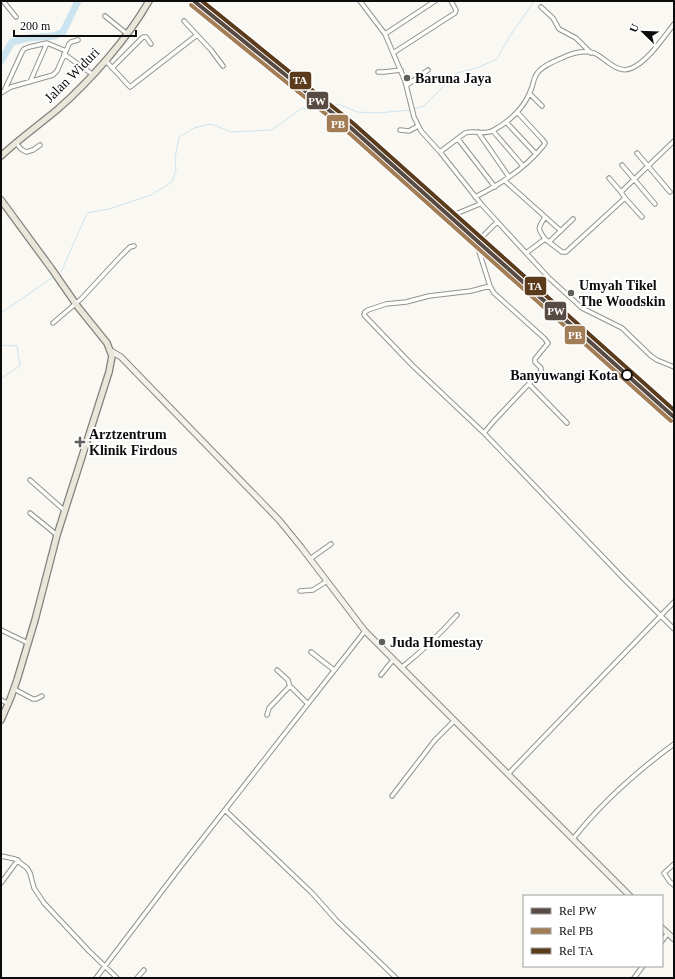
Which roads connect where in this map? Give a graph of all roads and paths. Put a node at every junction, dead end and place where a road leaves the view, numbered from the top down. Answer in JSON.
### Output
{"nodes":[{"id":1,"x":3,"y":1,"type":"edge"},
{"id":2,"x":149,"y":1,"type":"edge"},
{"id":3,"x":360,"y":1,"type":"edge"},
{"id":4,"x":435,"y":1,"type":"edge"},
{"id":5,"x":451,"y":1,"type":"edge"},
{"id":6,"x":541,"y":7,"type":"dead end"},
{"id":7,"x":105,"y":16,"type":"dead end"},
{"id":8,"x":16,"y":18,"type":"dead end"},
{"id":9,"x":184,"y":21,"type":"dead end"},
{"id":10,"x":674,"y":24,"type":"edge"},
{"id":11,"x":126,"y":33,"type":"junction"},
{"id":12,"x":385,"y":34,"type":"junction"},
{"id":13,"x":197,"y":35,"type":"junction"},
{"id":14,"x":78,"y":40,"type":"dead end"},
{"id":15,"x":47,"y":43,"type":"junction"},
{"id":16,"x":151,"y":44,"type":"dead end"},
{"id":17,"x":65,"y":52,"type":"junction"},
{"id":18,"x":393,"y":53,"type":"junction"},
{"id":19,"x":591,"y":53,"type":"junction"},
{"id":20,"x":106,"y":61,"type":"junction"},
{"id":21,"x":223,"y":66,"type":"dead end"},
{"id":22,"x":112,"y":67,"type":"junction"},
{"id":23,"x":400,"y":70,"type":"junction"},
{"id":24,"x":428,"y":70,"type":"dead end"},
{"id":25,"x":378,"y":72,"type":"dead end"},
{"id":26,"x":92,"y":74,"type":"junction"},
{"id":27,"x":30,"y":82,"type":"junction"},
{"id":28,"x":407,"y":85,"type":"junction"},
{"id":29,"x":5,"y":90,"type":"junction"},
{"id":30,"x":1,"y":93,"type":"edge"},
{"id":31,"x":530,"y":94,"type":"junction"},
{"id":32,"x":542,"y":106,"type":"dead end"},
{"id":33,"x":517,"y":112,"type":"junction"},
{"id":34,"x":506,"y":122,"type":"junction"},
{"id":35,"x":418,"y":126,"type":"junction"},
{"id":36,"x":400,"y":130,"type":"dead end"},
{"id":37,"x":493,"y":131,"type":"junction"},
{"id":38,"x":478,"y":132,"type":"junction"},
{"id":39,"x":458,"y":139,"type":"junction"},
{"id":40,"x":674,"y":142,"type":"edge"},
{"id":41,"x":17,"y":144,"type":"junction"},
{"id":42,"x":40,"y":145,"type":"dead end"},
{"id":43,"x":440,"y":152,"type":"junction"},
{"id":44,"x":637,"y":153,"type":"dead end"},
{"id":45,"x":536,"y":154,"type":"junction"},
{"id":46,"x":1,"y":155,"type":"edge"},
{"id":47,"x":622,"y":165,"type":"dead end"},
{"id":48,"x":523,"y":166,"type":"junction"},
{"id":49,"x":648,"y":166,"type":"junction"},
{"id":50,"x":510,"y":177,"type":"junction"},
{"id":51,"x":609,"y":178,"type":"dead end"},
{"id":52,"x":635,"y":179,"type":"junction"},
{"id":53,"x":505,"y":181,"type":"junction"},
{"id":54,"x":495,"y":187,"type":"junction"},
{"id":55,"x":621,"y":192,"type":"junction"},
{"id":56,"x":670,"y":192,"type":"dead end"},
{"id":57,"x":475,"y":197,"type":"junction"},
{"id":58,"x":625,"y":198,"type":"junction"},
{"id":59,"x":1,"y":200,"type":"edge"},
{"id":60,"x":480,"y":204,"type":"junction"},
{"id":61,"x":655,"y":204,"type":"dead end"},
{"id":62,"x":458,"y":213,"type":"dead end"},
{"id":63,"x":545,"y":217,"type":"junction"},
{"id":64,"x":642,"y":217,"type":"dead end"},
{"id":65,"x":573,"y":219,"type":"dead end"},
{"id":66,"x":497,"y":222,"type":"junction"},
{"id":67,"x":561,"y":231,"type":"junction"},
{"id":68,"x":545,"y":239,"type":"junction"},
{"id":69,"x":550,"y":242,"type":"junction"},
{"id":70,"x":134,"y":246,"type":"dead end"},
{"id":71,"x":526,"y":253,"type":"junction"},
{"id":72,"x":490,"y":286,"type":"junction"},
{"id":73,"x":76,"y":304,"type":"junction"},
{"id":74,"x":54,"y":323,"type":"dead end"},
{"id":75,"x":111,"y":351,"type":"junction"},
{"id":76,"x":674,"y":367,"type":"edge"},
{"id":77,"x":529,"y":384,"type":"junction"},
{"id":78,"x":567,"y":423,"type":"dead end"},
{"id":79,"x":484,"y":433,"type":"junction"},
{"id":80,"x":30,"y":480,"type":"dead end"},
{"id":81,"x":65,"y":511,"type":"junction"},
{"id":82,"x":30,"y":513,"type":"dead end"},
{"id":83,"x":57,"y":535,"type":"junction"},
{"id":84,"x":331,"y":544,"type":"dead end"},
{"id":85,"x":310,"y":559,"type":"junction"},
{"id":86,"x":326,"y":580,"type":"junction"},
{"id":87,"x":300,"y":591,"type":"dead end"},
{"id":88,"x":674,"y":602,"type":"edge"},
{"id":89,"x":457,"y":615,"type":"dead end"},
{"id":90,"x":661,"y":616,"type":"junction"},
{"id":91,"x":674,"y":629,"type":"edge"},
{"id":92,"x":1,"y":630,"type":"edge"},
{"id":93,"x":364,"y":631,"type":"junction"},
{"id":94,"x":28,"y":643,"type":"junction"},
{"id":95,"x":311,"y":652,"type":"dead end"},
{"id":96,"x":393,"y":660,"type":"junction"},
{"id":97,"x":401,"y":668,"type":"junction"},
{"id":98,"x":277,"y":670,"type":"dead end"},
{"id":99,"x":334,"y":670,"type":"junction"},
{"id":100,"x":381,"y":674,"type":"dead end"},
{"id":101,"x":290,"y":687,"type":"junction"},
{"id":102,"x":14,"y":690,"type":"junction"},
{"id":103,"x":42,"y":696,"type":"dead end"},
{"id":104,"x":1,"y":700,"type":"edge"},
{"id":105,"x":8,"y":704,"type":"junction"},
{"id":106,"x":308,"y":704,"type":"junction"},
{"id":107,"x":267,"y":715,"type":"dead end"},
{"id":108,"x":1,"y":720,"type":"edge"},
{"id":109,"x":454,"y":721,"type":"junction"},
{"id":110,"x":674,"y":744,"type":"edge"},
{"id":111,"x":508,"y":774,"type":"junction"},
{"id":112,"x":392,"y":796,"type":"dead end"},
{"id":113,"x":225,"y":810,"type":"junction"},
{"id":114,"x":573,"y":839,"type":"junction"},
{"id":115,"x":1,"y":856,"type":"edge"},
{"id":116,"x":18,"y":860,"type":"junction"},
{"id":117,"x":674,"y":864,"type":"edge"},
{"id":118,"x":1,"y":883,"type":"edge"},
{"id":119,"x":674,"y":885,"type":"edge"},
{"id":120,"x":629,"y":895,"type":"edge"},
{"id":121,"x":663,"y":929,"type":"edge"},
{"id":122,"x":668,"y":933,"type":"junction"},
{"id":123,"x":674,"y":939,"type":"edge"},
{"id":124,"x":663,"y":940,"type":"edge"},
{"id":125,"x":106,"y":967,"type":"junction"},
{"id":126,"x":642,"y":967,"type":"edge"},
{"id":127,"x":144,"y":970,"type":"dead end"},
{"id":128,"x":96,"y":978,"type":"edge"},
{"id":129,"x":117,"y":978,"type":"edge"},
{"id":130,"x":137,"y":978,"type":"edge"},
{"id":131,"x":396,"y":978,"type":"edge"},
{"id":132,"x":634,"y":978,"type":"edge"}],
"edges":[{"from":1,"to":8,"type":"street"},
{"from":2,"to":11,"type":"main road","name":"Jalan Widuri"},
{"from":3,"to":12,"type":"street"},
{"from":4,"to":12,"type":"street"},
{"from":5,"to":18,"type":"street"},
{"from":6,"to":19,"type":"street"},
{"from":7,"to":11,"type":"street"},
{"from":9,"to":13,"type":"street"},
{"from":10,"to":19,"type":"street"},
{"from":11,"to":20,"type":"main road","name":"Jalan Widuri"},
{"from":12,"to":18,"type":"street"},
{"from":13,"to":21,"type":"street"},
{"from":13,"to":22,"type":"street"},
{"from":14,"to":17,"type":"street"},
{"from":15,"to":17,"type":"street"},
{"from":15,"to":27,"type":"street"},
{"from":15,"to":29,"type":"street"},
{"from":16,"to":22,"type":"street"},
{"from":17,"to":26,"type":"street"},
{"from":17,"to":27,"type":"street"},
{"from":18,"to":23,"type":"street"},
{"from":19,"to":31,"type":"street"},
{"from":20,"to":22,"type":"street"},
{"from":20,"to":26,"type":"main road","name":"Jalan Widuri"},
{"from":23,"to":25,"type":"street"},
{"from":23,"to":28,"type":"street"},
{"from":24,"to":28,"type":"street"},
{"from":26,"to":41,"type":"main road","name":"Jalan Widuri"},
{"from":27,"to":29,"type":"street"},
{"from":28,"to":35,"type":"street"},
{"from":29,"to":30,"type":"street"},
{"from":31,"to":32,"type":"street"},
{"from":31,"to":33,"type":"street"},
{"from":33,"to":34,"type":"street"},
{"from":33,"to":45,"type":"street"},
{"from":34,"to":37,"type":"street"},
{"from":34,"to":45,"type":"street"},
{"from":35,"to":36,"type":"street"},
{"from":35,"to":43,"type":"street"},
{"from":37,"to":38,"type":"street"},
{"from":37,"to":48,"type":"street"},
{"from":38,"to":39,"type":"street"},
{"from":38,"to":50,"type":"street"},
{"from":39,"to":43,"type":"street"},
{"from":39,"to":54,"type":"street"},
{"from":40,"to":49,"type":"street"},
{"from":41,"to":42,"type":"street"},
{"from":41,"to":46,"type":"main road","name":"Jalan Widuri"},
{"from":43,"to":57,"type":"street"},
{"from":44,"to":49,"type":"street"},
{"from":45,"to":48,"type":"street"},
{"from":47,"to":52,"type":"street"},
{"from":48,"to":50,"type":"street"},
{"from":49,"to":52,"type":"street"},
{"from":49,"to":56,"type":"street"},
{"from":50,"to":53,"type":"street"},
{"from":51,"to":55,"type":"street"},
{"from":52,"to":55,"type":"street"},
{"from":52,"to":61,"type":"street"},
{"from":53,"to":54,"type":"street"},
{"from":53,"to":63,"type":"street"},
{"from":54,"to":57,"type":"street"},
{"from":55,"to":58,"type":"street"},
{"from":57,"to":60,"type":"street"},
{"from":58,"to":64,"type":"street"},
{"from":58,"to":69,"type":"street"},
{"from":59,"to":73,"type":"main road"},
{"from":60,"to":62,"type":"street"},
{"from":60,"to":66,"type":"street"},
{"from":63,"to":67,"type":"street"},
{"from":63,"to":68,"type":"street"},
{"from":65,"to":67,"type":"street"},
{"from":66,"to":71,"type":"street"},
{"from":66,"to":72,"type":"street"},
{"from":67,"to":69,"type":"street"},
{"from":68,"to":69,"type":"street"},
{"from":68,"to":71,"type":"street"},
{"from":70,"to":73,"type":"street"},
{"from":71,"to":76,"type":"street"},
{"from":72,"to":77,"type":"street"},
{"from":72,"to":79,"type":"street"},
{"from":73,"to":74,"type":"street"},
{"from":73,"to":75,"type":"main road"},
{"from":75,"to":81,"type":"main road"},
{"from":75,"to":85,"type":"street"},
{"from":77,"to":78,"type":"street"},
{"from":77,"to":79,"type":"street"},
{"from":79,"to":90,"type":"street"},
{"from":80,"to":81,"type":"street"},
{"from":81,"to":83,"type":"main road"},
{"from":82,"to":83,"type":"street"},
{"from":83,"to":94,"type":"main road"},
{"from":84,"to":85,"type":"street"},
{"from":85,"to":86,"type":"street"},
{"from":86,"to":87,"type":"street"},
{"from":86,"to":93,"type":"street"},
{"from":88,"to":90,"type":"street"},
{"from":89,"to":97,"type":"street"},
{"from":90,"to":91,"type":"street"},
{"from":90,"to":111,"type":"street"},
{"from":92,"to":94,"type":"street"},
{"from":93,"to":96,"type":"street"},
{"from":93,"to":99,"type":"street"},
{"from":94,"to":102,"type":"main road"},
{"from":95,"to":99,"type":"street"},
{"from":96,"to":97,"type":"street"},
{"from":96,"to":100,"type":"street"},
{"from":97,"to":109,"type":"street"},
{"from":98,"to":101,"type":"street"},
{"from":99,"to":106,"type":"street"},
{"from":101,"to":106,"type":"street"},
{"from":101,"to":107,"type":"street"},
{"from":102,"to":103,"type":"street"},
{"from":102,"to":105,"type":"main road"},
{"from":104,"to":105,"type":"street"},
{"from":105,"to":108,"type":"main road"},
{"from":106,"to":113,"type":"street"},
{"from":109,"to":111,"type":"street"},
{"from":109,"to":112,"type":"street"},
{"from":110,"to":114,"type":"street"},
{"from":111,"to":114,"type":"street"},
{"from":113,"to":125,"type":"street"},
{"from":113,"to":131,"type":"street"},
{"from":114,"to":120,"type":"street"},
{"from":115,"to":116,"type":"street"},
{"from":116,"to":118,"type":"street"},
{"from":116,"to":125,"type":"street"},
{"from":117,"to":119,"type":"street"},
{"from":121,"to":122,"type":"street"},
{"from":122,"to":123,"type":"street"},
{"from":122,"to":124,"type":"street"},
{"from":125,"to":128,"type":"street"},
{"from":125,"to":129,"type":"street"},
{"from":126,"to":132,"type":"street"},
{"from":127,"to":130,"type":"street"}]}
